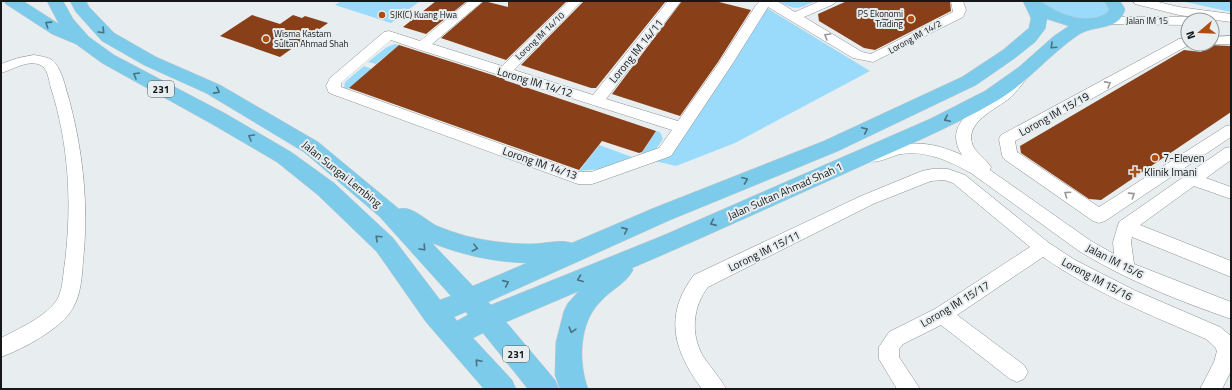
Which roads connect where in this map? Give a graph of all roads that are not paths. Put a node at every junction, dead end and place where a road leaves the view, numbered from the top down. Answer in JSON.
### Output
{"nodes":[{"id":1,"x":12,"y":1,"type":"edge"},
{"id":2,"x":55,"y":1,"type":"edge"},
{"id":3,"x":78,"y":1,"type":"edge"},
{"id":4,"x":477,"y":1,"type":"edge"},
{"id":5,"x":576,"y":1,"type":"edge"},
{"id":6,"x":675,"y":1,"type":"edge"},
{"id":7,"x":830,"y":1,"type":"edge"},
{"id":8,"x":957,"y":1,"type":"edge"},
{"id":9,"x":1112,"y":1,"type":"edge"},
{"id":10,"x":1139,"y":1,"type":"edge"},
{"id":11,"x":763,"y":2,"type":"edge"},
{"id":12,"x":1032,"y":2,"type":"edge"},
{"id":13,"x":795,"y":17,"type":"junction"},
{"id":14,"x":1231,"y":20,"type":"edge"},
{"id":15,"x":1220,"y":21,"type":"edge"},
{"id":16,"x":1103,"y":22,"type":"junction"},
{"id":17,"x":1180,"y":22,"type":"edge"},
{"id":18,"x":1231,"y":40,"type":"edge"},
{"id":19,"x":83,"y":41,"type":"junction"},
{"id":20,"x":1220,"y":41,"type":"edge"},
{"id":21,"x":1180,"y":44,"type":"edge"},
{"id":22,"x":422,"y":46,"type":"junction"},
{"id":23,"x":1,"y":69,"type":"edge"},
{"id":24,"x":1025,"y":71,"type":"junction"},
{"id":25,"x":504,"y":72,"type":"junction"},
{"id":26,"x":334,"y":90,"type":"joint"},
{"id":27,"x":596,"y":101,"type":"junction"},
{"id":28,"x":682,"y":128,"type":"junction"},
{"id":29,"x":1231,"y":130,"type":"edge"},
{"id":30,"x":1231,"y":152,"type":"edge"},
{"id":31,"x":840,"y":167,"type":"junction"},
{"id":32,"x":938,"y":173,"type":"joint"},
{"id":33,"x":1192,"y":179,"type":"junction"},
{"id":34,"x":1009,"y":191,"type":"junction"},
{"id":35,"x":1231,"y":193,"type":"edge"},
{"id":36,"x":388,"y":211,"type":"junction"},
{"id":37,"x":1125,"y":227,"type":"junction"},
{"id":38,"x":670,"y":242,"type":"junction"},
{"id":39,"x":586,"y":247,"type":"junction"},
{"id":40,"x":1042,"y":248,"type":"junction"},
{"id":41,"x":1125,"y":268,"type":"junction"},
{"id":42,"x":1231,"y":269,"type":"edge"},
{"id":43,"x":479,"y":309,"type":"junction"},
{"id":44,"x":1231,"y":311,"type":"edge"},
{"id":45,"x":435,"y":314,"type":"junction"},
{"id":46,"x":942,"y":315,"type":"junction"},
{"id":47,"x":455,"y":335,"type":"junction"},
{"id":48,"x":1,"y":348,"type":"edge"},
{"id":49,"x":1017,"y":372,"type":"dead end"},
{"id":50,"x":502,"y":389,"type":"edge"},
{"id":51,"x":545,"y":389,"type":"edge"},
{"id":52,"x":574,"y":389,"type":"edge"},
{"id":53,"x":715,"y":389,"type":"edge"},
{"id":54,"x":908,"y":389,"type":"edge"},
{"id":55,"x":1210,"y":389,"type":"edge"}],
"edges":[{"from":19,"to":1,"type":"main road","one_way":true},
{"from":2,"to":19,"type":"main road","name":"Jalan Sungai Lembing","number":"231"},
{"from":3,"to":36,"type":"main road","name":"Jalan Sungai Lembing","number":"231","one_way":true},
{"from":4,"to":22,"type":"street"},
{"from":5,"to":25,"type":"street","name":"Lorong IM 14/10"},
{"from":6,"to":27,"type":"street","name":"Lorong IM 14/11"},
{"from":7,"to":13,"type":"street"},
{"from":8,"to":13,"type":"street","name":"Lorong IM 14/2","one_way":true},
{"from":9,"to":16,"type":"main road"},
{"from":10,"to":14,"type":"street","name":"Jalan IM 15"},
{"from":11,"to":13,"type":"street"},
{"from":11,"to":28,"type":"street","name":"Lorong IM 14/13"},
{"from":12,"to":16,"type":"main road"},
{"from":39,"to":12,"type":"main road","name":"Jalan Sultan Ahmad Shah 1","one_way":true},
{"from":14,"to":15,"type":"street","name":"Jalan IM 15"},
{"from":16,"to":17,"type":"street","name":"Jalan IM 15"},
{"from":16,"to":24,"type":"main road","name":"Jalan Sultan Ahmad Shah 1","one_way":true},
{"from":18,"to":20,"type":"street"},
{"from":45,"to":19,"type":"main road","name":"Jalan Sungai Lembing","number":"231","one_way":true},
{"from":21,"to":29,"type":"street","name":"Lorong IM 15/19"},
{"from":22,"to":25,"type":"street","name":"Lorong IM 14/12"},
{"from":22,"to":26,"type":"street","name":"Lorong IM 14/12"},
{"from":23,"to":48,"type":"street"},
{"from":24,"to":31,"type":"main road","name":"Jalan Sultan Ahmad Shah 1","one_way":true},
{"from":24,"to":34,"type":"street","name":"Jalan IM 15/6"},
{"from":25,"to":27,"type":"street","name":"Lorong IM 14/12"},
{"from":26,"to":28,"type":"street","name":"Lorong IM 14/13"},
{"from":27,"to":28,"type":"street","name":"Lorong IM 14/12"},
{"from":30,"to":33,"type":"street"},
{"from":31,"to":34,"type":"street","name":"Jalan IM 15/6"},
{"from":31,"to":38,"type":"main road","name":"Jalan Sultan Ahmad Shah 1","one_way":true},
{"from":32,"to":40,"type":"street","name":"Lorong IM 15/16"},
{"from":32,"to":53,"type":"street","name":"Lorong IM 15/11"},
{"from":33,"to":35,"type":"street"},
{"from":33,"to":37,"type":"street"},
{"from":34,"to":41,"type":"street","name":"Jalan IM 15/6"},
{"from":36,"to":39,"type":"main road","one_way":true},
{"from":36,"to":43,"type":"main road","name":"Jalan Sungai Lembing","number":"231","one_way":true},
{"from":37,"to":41,"type":"street"},
{"from":37,"to":42,"type":"street"},
{"from":38,"to":43,"type":"main road","name":"Jalan Sultan Ahmad Shah 1","one_way":true},
{"from":38,"to":52,"type":"main road","one_way":true},
{"from":43,"to":39,"type":"main road","name":"Jalan Sultan Ahmad Shah 1","one_way":true},
{"from":40,"to":46,"type":"street","name":"Lorong IM 15/17"},
{"from":40,"to":55,"type":"street","name":"Lorong IM 15/16"},
{"from":41,"to":44,"type":"street","name":"Jalan IM 15/6"},
{"from":43,"to":45,"type":"main road","name":"Jalan Sultan Ahmad Shah 1"},
{"from":43,"to":47,"type":"main road","name":"Jalan Sultan Ahmad Shah 1"},
{"from":43,"to":51,"type":"main road","name":"Jalan Sungai Lembing","number":"231"},
{"from":45,"to":47,"type":"main road","name":"Jalan Sungai Lembing","number":"231"},
{"from":46,"to":49,"type":"street"},
{"from":46,"to":54,"type":"street","name":"Lorong IM 15/17"},
{"from":50,"to":47,"type":"main road","name":"Jalan Sungai Lembing","number":"231","one_way":true}]}
